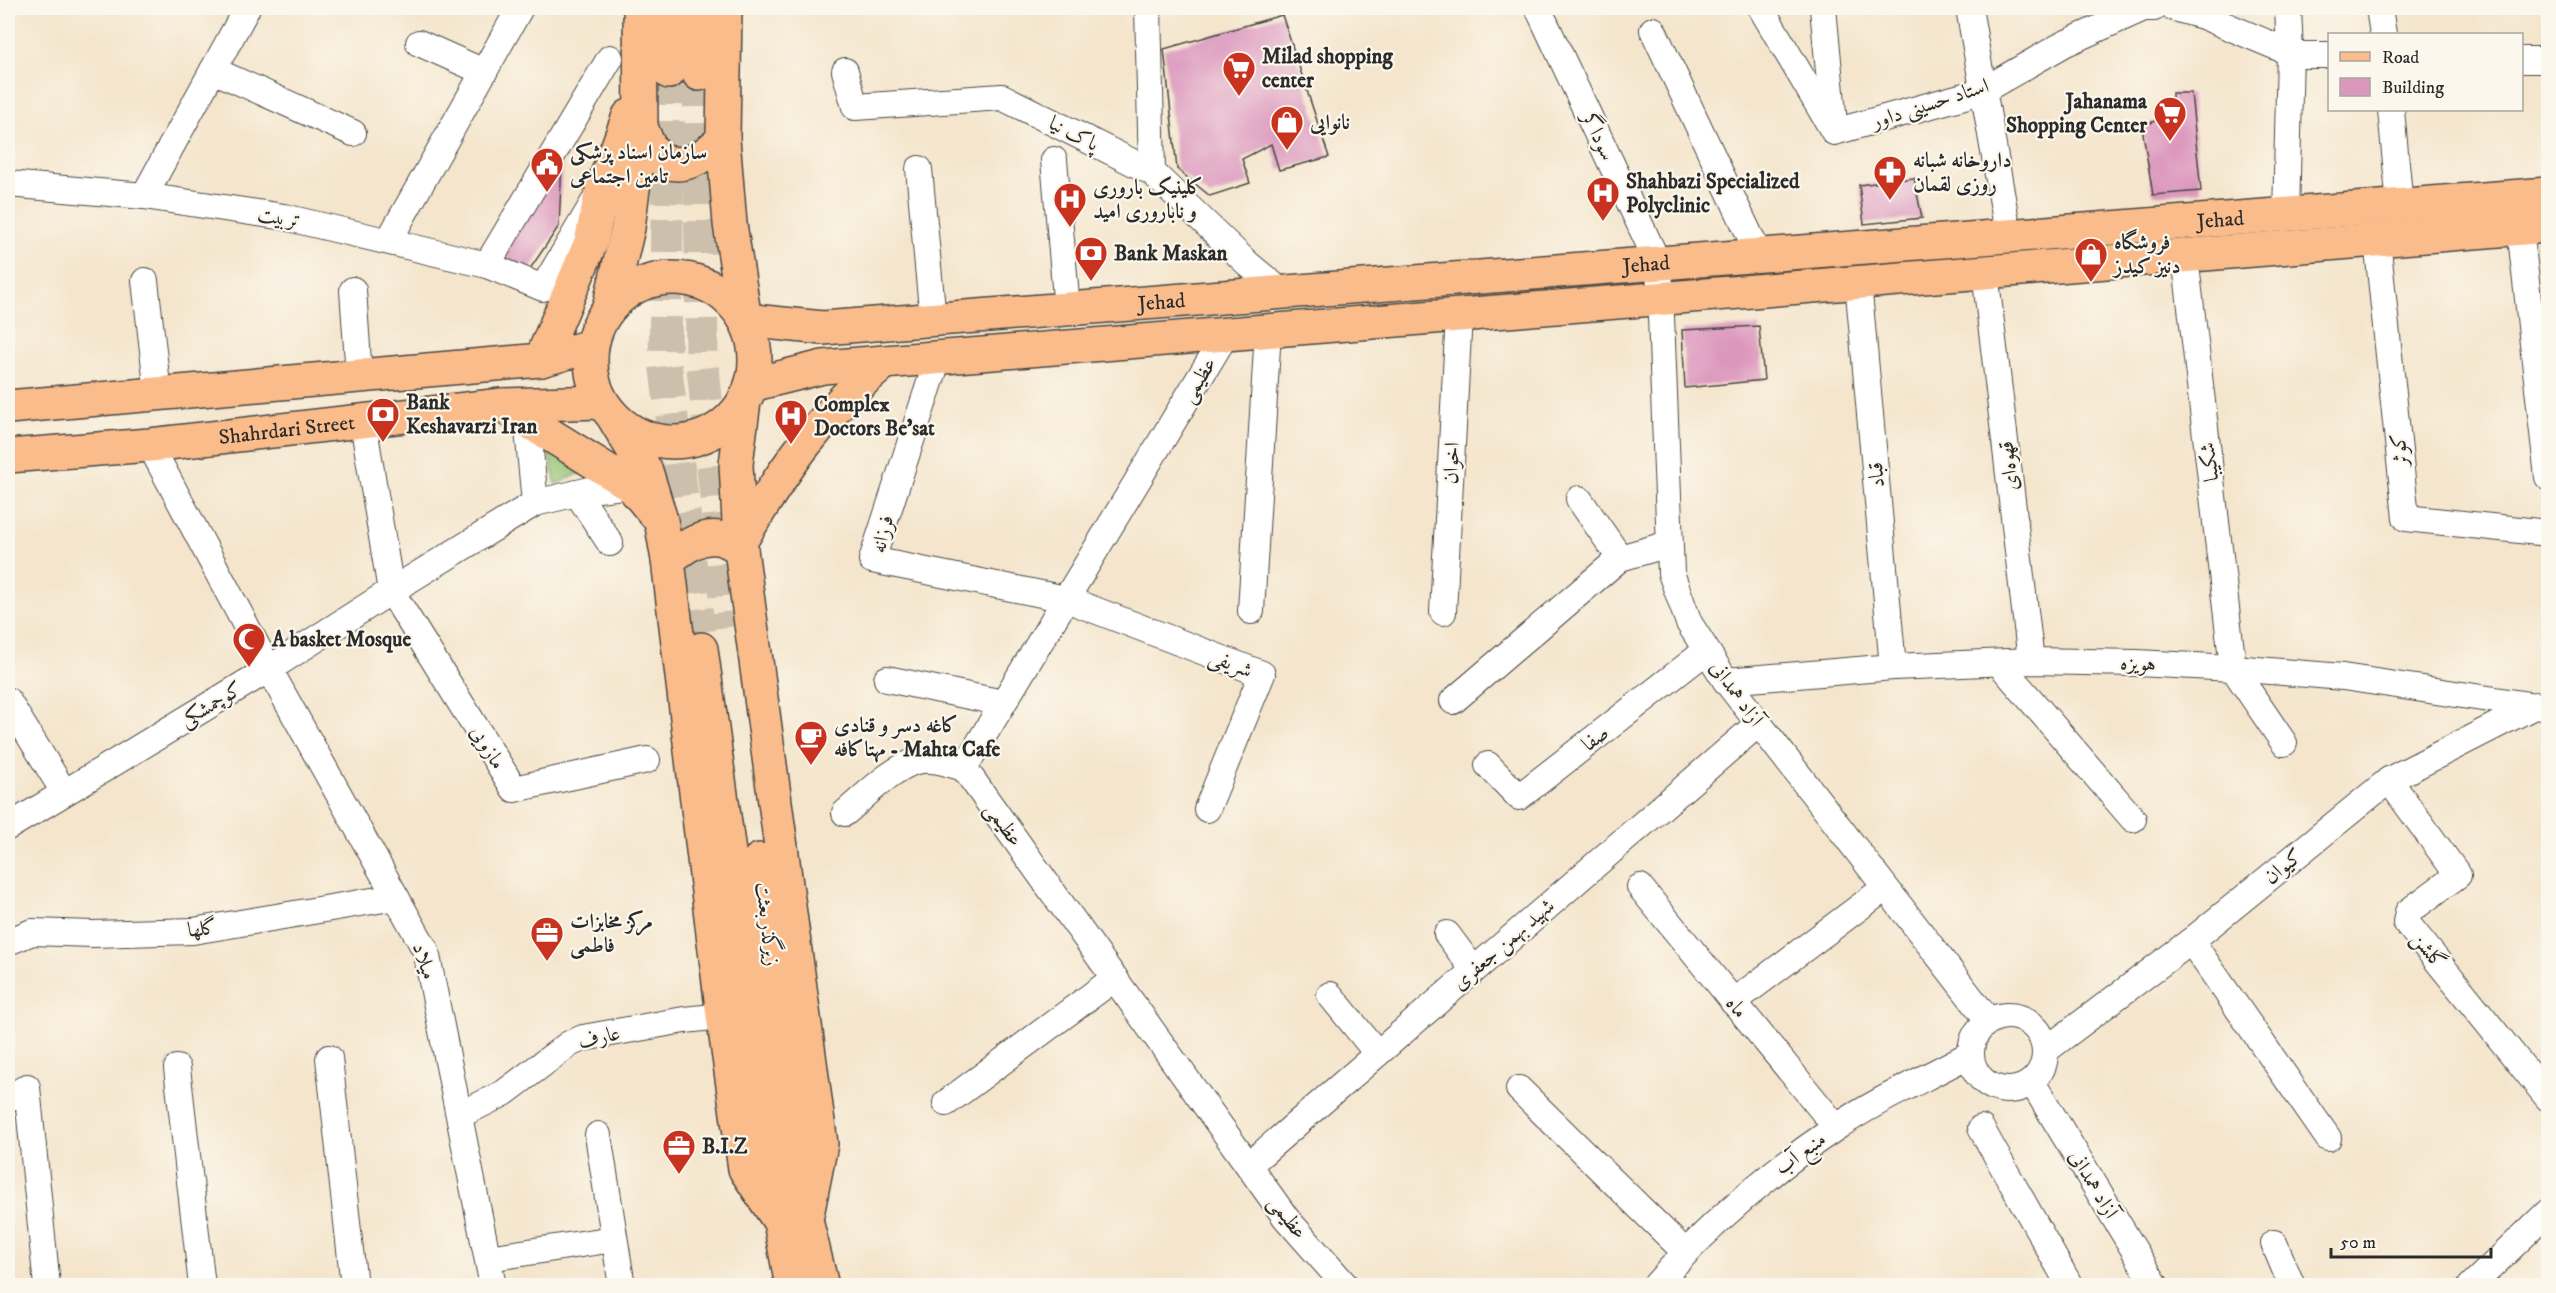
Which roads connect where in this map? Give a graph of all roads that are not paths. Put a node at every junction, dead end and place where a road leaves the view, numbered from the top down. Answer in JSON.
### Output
{"nodes":[{"id":1,"x":247,"y":8,"type":"edge"},
{"id":2,"x":520,"y":8,"type":"edge"},
{"id":3,"x":640,"y":8,"type":"edge"},
{"id":4,"x":670,"y":8,"type":"edge"},
{"id":5,"x":701,"y":8,"type":"edge"},
{"id":6,"x":725,"y":8,"type":"edge"},
{"id":7,"x":1148,"y":8,"type":"edge"},
{"id":8,"x":1538,"y":8,"type":"edge"},
{"id":9,"x":1761,"y":8,"type":"edge"},
{"id":10,"x":1822,"y":8,"type":"edge"},
{"id":11,"x":1969,"y":8,"type":"edge"},
{"id":12,"x":2154,"y":8,"type":"edge"},
{"id":13,"x":2174,"y":8,"type":"edge"},
{"id":14,"x":2288,"y":8,"type":"edge"},
{"id":15,"x":2379,"y":8,"type":"edge"},
{"id":16,"x":1653,"y":30,"type":"dead end"},
{"id":17,"x":2383,"y":33,"type":"edge"},
{"id":18,"x":419,"y":43,"type":"dead end"},
{"id":19,"x":2290,"y":53,"type":"junction"},
{"id":20,"x":2328,"y":55,"type":"edge"},
{"id":21,"x":609,"y":58,"type":"dead end"},
{"id":22,"x":2523,"y":60,"type":"edge"},
{"id":23,"x":2548,"y":60,"type":"edge"},
{"id":24,"x":213,"y":70,"type":"junction"},
{"id":25,"x":844,"y":71,"type":"dead end"},
{"id":26,"x":484,"y":72,"type":"junction"},
{"id":27,"x":639,"y":89,"type":"junction"},
{"id":28,"x":1982,"y":91,"type":"junction"},
{"id":29,"x":2391,"y":111,"type":"edge"},
{"id":30,"x":641,"y":128,"type":"junction"},
{"id":31,"x":1834,"y":132,"type":"junction"},
{"id":32,"x":353,"y":133,"type":"dead end"},
{"id":33,"x":723,"y":139,"type":"junction"},
{"id":34,"x":1054,"y":160,"type":"dead end"},
{"id":35,"x":919,"y":169,"type":"dead end"},
{"id":36,"x":1152,"y":172,"type":"junction"},
{"id":37,"x":8,"y":184,"type":"edge"},
{"id":38,"x":603,"y":186,"type":"junction"},
{"id":39,"x":2548,"y":194,"type":"edge"},
{"id":40,"x":144,"y":196,"type":"junction"},
{"id":41,"x":2400,"y":206,"type":"junction"},
{"id":42,"x":2286,"y":215,"type":"junction"},
{"id":43,"x":2534,"y":227,"type":"edge"},
{"id":44,"x":2009,"y":238,"type":"junction"},
{"id":45,"x":389,"y":240,"type":"junction"},
{"id":46,"x":2377,"y":240,"type":"junction"},
{"id":47,"x":2185,"y":256,"type":"junction"},
{"id":48,"x":1760,"y":257,"type":"junction"},
{"id":49,"x":487,"y":264,"type":"junction"},
{"id":50,"x":1659,"y":265,"type":"junction"},
{"id":51,"x":1985,"y":272,"type":"junction"},
{"id":52,"x":145,"y":282,"type":"dead end"},
{"id":53,"x":1858,"y":282,"type":"junction"},
{"id":54,"x":353,"y":290,"type":"dead end"},
{"id":55,"x":1283,"y":293,"type":"junction"},
{"id":56,"x":1659,"y":299,"type":"junction"},
{"id":57,"x":609,"y":308,"type":"junction"},
{"id":58,"x":1067,"y":309,"type":"junction"},
{"id":59,"x":1459,"y":315,"type":"junction"},
{"id":60,"x":745,"y":320,"type":"junction"},
{"id":61,"x":933,"y":320,"type":"junction"},
{"id":62,"x":1268,"y":331,"type":"junction"},
{"id":63,"x":1226,"y":334,"type":"junction"},
{"id":64,"x":591,"y":346,"type":"junction"},
{"id":65,"x":938,"y":358,"type":"junction"},
{"id":66,"x":541,"y":360,"type":"junction"},
{"id":67,"x":885,"y":362,"type":"junction"},
{"id":68,"x":359,"y":376,"type":"junction"},
{"id":69,"x":748,"y":393,"type":"junction"},
{"id":70,"x":158,"y":394,"type":"junction"},
{"id":71,"x":8,"y":407,"type":"edge"},
{"id":72,"x":608,"y":410,"type":"junction"},
{"id":73,"x":515,"y":412,"type":"junction"},
{"id":74,"x":363,"y":422,"type":"junction"},
{"id":75,"x":150,"y":445,"type":"junction"},
{"id":76,"x":8,"y":456,"type":"edge"},
{"id":77,"x":2548,"y":477,"type":"edge"},
{"id":78,"x":630,"y":485,"type":"junction"},
{"id":79,"x":577,"y":493,"type":"junction"},
{"id":80,"x":1579,"y":499,"type":"dead end"},
{"id":81,"x":535,"y":503,"type":"junction"},
{"id":82,"x":661,"y":520,"type":"junction"},
{"id":83,"x":2548,"y":533,"type":"edge"},
{"id":84,"x":610,"y":543,"type":"dead end"},
{"id":85,"x":1669,"y":544,"type":"junction"},
{"id":86,"x":740,"y":546,"type":"junction"},
{"id":87,"x":1620,"y":558,"type":"junction"},
{"id":88,"x":668,"y":560,"type":"junction"},
{"id":89,"x":391,"y":591,"type":"junction"},
{"id":90,"x":1066,"y":599,"type":"junction"},
{"id":91,"x":1251,"y":611,"type":"dead end"},
{"id":92,"x":1443,"y":612,"type":"dead end"},
{"id":93,"x":714,"y":630,"type":"tunnel mouth"},
{"id":94,"x":1706,"y":651,"type":"junction"},
{"id":95,"x":2031,"y":661,"type":"junction"},
{"id":96,"x":1999,"y":663,"type":"junction"},
{"id":97,"x":1893,"y":667,"type":"junction"},
{"id":98,"x":2233,"y":668,"type":"junction"},
{"id":99,"x":269,"y":669,"type":"junction"},
{"id":100,"x":887,"y":680,"type":"dead end"},
{"id":101,"x":1726,"y":681,"type":"junction"},
{"id":102,"x":8,"y":701,"type":"edge"},
{"id":103,"x":1453,"y":701,"type":"dead end"},
{"id":104,"x":1003,"y":703,"type":"junction"},
{"id":105,"x":2542,"y":707,"type":"edge"},
{"id":106,"x":1758,"y":724,"type":"junction"},
{"id":107,"x":2284,"y":742,"type":"dead end"},
{"id":108,"x":647,"y":760,"type":"dead end"},
{"id":109,"x":1488,"y":765,"type":"dead end"},
{"id":110,"x":964,"y":768,"type":"junction"},
{"id":111,"x":2389,"y":780,"type":"junction"},
{"id":112,"x":64,"y":792,"type":"junction"},
{"id":113,"x":1208,"y":809,"type":"dead end"},
{"id":114,"x":845,"y":813,"type":"dead end"},
{"id":115,"x":2133,"y":819,"type":"dead end"},
{"id":116,"x":8,"y":827,"type":"edge"},
{"id":117,"x":1640,"y":886,"type":"dead end"},
{"id":118,"x":1885,"y":888,"type":"junction"},
{"id":119,"x":396,"y":897,"type":"junction"},
{"id":120,"x":1447,"y":934,"type":"dead end"},
{"id":121,"x":2191,"y":941,"type":"junction"},
{"id":122,"x":8,"y":942,"type":"edge"},
{"id":123,"x":1473,"y":969,"type":"junction"},
{"id":124,"x":1114,"y":978,"type":"junction"},
{"id":125,"x":1330,"y":995,"type":"dead end"},
{"id":126,"x":1733,"y":1002,"type":"junction"},
{"id":127,"x":723,"y":1016,"type":"junction"},
{"id":128,"x":1988,"y":1020,"type":"junction"},
{"id":129,"x":2046,"y":1050,"type":"junction"},
{"id":130,"x":1377,"y":1053,"type":"junction"},
{"id":131,"x":1970,"y":1054,"type":"junction"},
{"id":132,"x":329,"y":1058,"type":"dead end"},
{"id":133,"x":177,"y":1068,"type":"dead end"},
{"id":134,"x":2032,"y":1082,"type":"junction"},
{"id":135,"x":1518,"y":1089,"type":"dead end"},
{"id":136,"x":8,"y":1098,"type":"edge"},
{"id":137,"x":2548,"y":1098,"type":"edge"},
{"id":138,"x":945,"y":1103,"type":"dead end"},
{"id":139,"x":460,"y":1115,"type":"junction"},
{"id":140,"x":1836,"y":1127,"type":"junction"},
{"id":141,"x":1981,"y":1128,"type":"dead end"},
{"id":142,"x":598,"y":1135,"type":"dead end"},
{"id":143,"x":2328,"y":1138,"type":"dead end"},
{"id":144,"x":1249,"y":1165,"type":"junction"},
{"id":145,"x":2548,"y":1212,"type":"edge"},
{"id":146,"x":793,"y":1221,"type":"junction"},
{"id":147,"x":614,"y":1239,"type":"junction"},
{"id":148,"x":2274,"y":1243,"type":"dead end"},
{"id":149,"x":1685,"y":1252,"type":"junction"},
{"id":150,"x":488,"y":1258,"type":"junction"},
{"id":151,"x":2472,"y":1285,"type":"edge"},
{"id":152,"x":47,"y":1286,"type":"edge"},
{"id":153,"x":202,"y":1286,"type":"edge"},
{"id":154,"x":354,"y":1286,"type":"edge"},
{"id":155,"x":493,"y":1286,"type":"edge"},
{"id":156,"x":622,"y":1286,"type":"edge"},
{"id":157,"x":792,"y":1286,"type":"edge"},
{"id":158,"x":822,"y":1286,"type":"edge"},
{"id":159,"x":1346,"y":1286,"type":"edge"},
{"id":160,"x":1655,"y":1286,"type":"edge"},
{"id":161,"x":2070,"y":1286,"type":"edge"},
{"id":162,"x":2156,"y":1286,"type":"edge"},
{"id":163,"x":2292,"y":1286,"type":"edge"}],
"edges":[{"from":1,"to":24,"type":"street"},
{"from":2,"to":26,"type":"street"},
{"from":3,"to":27,"type":"main road"},
{"from":4,"to":5,"type":"main road"},
{"from":6,"to":33,"type":"main road"},
{"from":7,"to":36,"type":"street"},
{"from":8,"to":50,"type":"street","name":"سوداگر"},
{"from":9,"to":31,"type":"street"},
{"from":10,"to":31,"type":"street"},
{"from":11,"to":28,"type":"street"},
{"from":12,"to":28,"type":"street","name":"استاد حسینی داور"},
{"from":13,"to":19,"type":"street"},
{"from":14,"to":19,"type":"street"},
{"from":15,"to":17,"type":"street"},
{"from":16,"to":48,"type":"street"},
{"from":18,"to":26,"type":"street"},
{"from":19,"to":20,"type":"street"},
{"from":19,"to":42,"type":"street"},
{"from":21,"to":49,"type":"street"},
{"from":22,"to":23,"type":"street"},
{"from":24,"to":32,"type":"street"},
{"from":24,"to":40,"type":"street"},
{"from":25,"to":36,"type":"street","name":"پاک نیا"},
{"from":26,"to":45,"type":"street"},
{"from":27,"to":30,"type":"main road"},
{"from":27,"to":38,"type":"main road"},
{"from":28,"to":31,"type":"street","name":"استاد حسینی داور"},
{"from":28,"to":44,"type":"street"},
{"from":29,"to":41,"type":"street"},
{"from":30,"to":33,"type":"main road"},
{"from":30,"to":57,"type":"main road"},
{"from":33,"to":60,"type":"main road"},
{"from":34,"to":58,"type":"street"},
{"from":35,"to":61,"type":"street"},
{"from":36,"to":55,"type":"street","name":"پاک نیا"},
{"from":37,"to":40,"type":"street","name":"تربیت"},
{"from":38,"to":49,"type":"street","name":"تربیت"},
{"from":38,"to":66,"type":"main road"},
{"from":39,"to":41,"type":"main road","name":"Jehad"},
{"from":40,"to":45,"type":"street","name":"تربیت"},
{"from":41,"to":42,"type":"main road","name":"Jehad"},
{"from":42,"to":44,"type":"main road","name":"Jehad"},
{"from":43,"to":46,"type":"main road","name":"Jehad"},
{"from":43,"to":77,"type":"street"},
{"from":44,"to":48,"type":"main road","name":"Jehad"},
{"from":45,"to":49,"type":"street","name":"تربیت"},
{"from":46,"to":47,"type":"main road","name":"Jehad"},
{"from":46,"to":83,"type":"street","name":"کوثر"},
{"from":47,"to":51,"type":"main road","name":"Jehad"},
{"from":47,"to":98,"type":"street","name":"شکیبا"},
{"from":48,"to":50,"type":"main road","name":"Jehad"},
{"from":50,"to":55,"type":"main road","name":"Jehad"},
{"from":50,"to":56,"type":"street","name":"آزاد همدانی"},
{"from":51,"to":53,"type":"main road","name":"Jehad"},
{"from":51,"to":95,"type":"street","name":"قهوه‌ای"},
{"from":52,"to":70,"type":"street"},
{"from":53,"to":56,"type":"main road","name":"Jehad"},
{"from":53,"to":97,"type":"street","name":"قباد"},
{"from":54,"to":68,"type":"street"},
{"from":55,"to":58,"type":"main road","name":"Jehad"},
{"from":56,"to":59,"type":"main road","name":"Jehad"},
{"from":56,"to":85,"type":"street","name":"آزاد همدانی"},
{"from":57,"to":60,"type":"main road"},
{"from":57,"to":64,"type":"main road"},
{"from":58,"to":61,"type":"main road","name":"Jehad"},
{"from":59,"to":62,"type":"main road","name":"Jehad"},
{"from":59,"to":92,"type":"street","name":"اخوان"},
{"from":60,"to":61,"type":"main road","name":"Jehad"},
{"from":60,"to":69,"type":"main road"},
{"from":62,"to":63,"type":"main road","name":"Jehad"},
{"from":62,"to":91,"type":"street"},
{"from":63,"to":65,"type":"main road","name":"Jehad"},
{"from":63,"to":90,"type":"street","name":"عظیمی"},
{"from":64,"to":66,"type":"main road"},
{"from":64,"to":72,"type":"main road"},
{"from":65,"to":67,"type":"main road","name":"Jehad"},
{"from":65,"to":90,"type":"street","name":"فرزانه"},
{"from":66,"to":68,"type":"main road"},
{"from":67,"to":69,"type":"main road","name":"Jehad"},
{"from":67,"to":86,"type":"main road"},
{"from":68,"to":70,"type":"main road"},
{"from":69,"to":72,"type":"main road"},
{"from":69,"to":86,"type":"main road"},
{"from":70,"to":71,"type":"main road"},
{"from":72,"to":73,"type":"main road","name":"Shahrdari Street"},
{"from":72,"to":82,"type":"main road"},
{"from":73,"to":74,"type":"main road","name":"Shahrdari Street"},
{"from":73,"to":78,"type":"main road"},
{"from":73,"to":81,"type":"street"},
{"from":74,"to":75,"type":"main road","name":"Shahrdari Street"},
{"from":74,"to":89,"type":"street"},
{"from":75,"to":76,"type":"main road","name":"Shahrdari Street"},
{"from":75,"to":99,"type":"street","name":"میلاد"},
{"from":78,"to":79,"type":"street","name":"کوچمشکی"},
{"from":78,"to":82,"type":"main road"},
{"from":79,"to":81,"type":"street","name":"کوچمشکی"},
{"from":79,"to":84,"type":"street"},
{"from":80,"to":87,"type":"street"},
{"from":81,"to":89,"type":"street","name":"کوچمشکی"},
{"from":82,"to":88,"type":"main road"},
{"from":85,"to":87,"type":"street"},
{"from":85,"to":94,"type":"street","name":"آزاد همدانی"},
{"from":86,"to":88,"type":"main road"},
{"from":86,"to":146,"type":"main road"},
{"from":87,"to":103,"type":"street"},
{"from":88,"to":127,"type":"main road"},
{"from":89,"to":99,"type":"street","name":"کوچمشکی"},
{"from":89,"to":108,"type":"street","name":"مازویی"},
{"from":90,"to":104,"type":"street","name":"عظیمی"},
{"from":90,"to":113,"type":"street","name":"شریفی"},
{"from":93,"to":146,"type":"main road","name":"زیرگذر بعثت"},
{"from":94,"to":101,"type":"street","name":"آزاد همدانی"},
{"from":94,"to":109,"type":"street","name":"صفا"},
{"from":95,"to":96,"type":"street","name":"هویزه"},
{"from":95,"to":98,"type":"street","name":"هویزه"},
{"from":96,"to":97,"type":"street","name":"هویزه"},
{"from":96,"to":115,"type":"street"},
{"from":97,"to":101,"type":"street","name":"هویزه"},
{"from":98,"to":105,"type":"street","name":"هویزه"},
{"from":98,"to":107,"type":"street"},
{"from":99,"to":112,"type":"street","name":"کوچمشکی"},
{"from":99,"to":119,"type":"street","name":"میلاد"},
{"from":100,"to":104,"type":"street"},
{"from":101,"to":106,"type":"street","name":"آزاد همدانی"},
{"from":102,"to":112,"type":"street"},
{"from":104,"to":110,"type":"street","name":"عظیمی"},
{"from":105,"to":111,"type":"street","name":"کیوان"},
{"from":106,"to":118,"type":"street","name":"آزاد همدانی"},
{"from":106,"to":123,"type":"street","name":"شهید بهمن جعفری"},
{"from":110,"to":114,"type":"street"},
{"from":110,"to":124,"type":"street","name":"عظیمی"},
{"from":111,"to":121,"type":"street","name":"کیوان"},
{"from":111,"to":137,"type":"street","name":"گلشن"},
{"from":112,"to":116,"type":"street","name":"کوچمشکی"},
{"from":117,"to":126,"type":"street","name":"ماه"},
{"from":118,"to":126,"type":"street"},
{"from":118,"to":128,"type":"street","name":"آزاد همدانی"},
{"from":119,"to":122,"type":"street","name":"گلها"},
{"from":119,"to":139,"type":"street","name":"میلاد"},
{"from":120,"to":123,"type":"street"},
{"from":121,"to":129,"type":"street","name":"کیوان"},
{"from":121,"to":143,"type":"street"},
{"from":123,"to":130,"type":"street","name":"شهید بهمن جعفری"},
{"from":124,"to":138,"type":"street"},
{"from":124,"to":144,"type":"street","name":"عظیمی"},
{"from":125,"to":130,"type":"street"},
{"from":126,"to":140,"type":"street","name":"ماه"},
{"from":127,"to":139,"type":"street","name":"عارف"},
{"from":127,"to":146,"type":"main road"},
{"from":128,"to":129,"type":"street"},
{"from":128,"to":131,"type":"street"},
{"from":129,"to":134,"type":"street"},
{"from":130,"to":144,"type":"street","name":"شهید بهمن جعفری"},
{"from":131,"to":134,"type":"street"},
{"from":131,"to":140,"type":"street","name":"منبع آب"},
{"from":132,"to":154,"type":"street"},
{"from":133,"to":153,"type":"street"},
{"from":134,"to":162,"type":"street","name":"آزاد همدانی"},
{"from":135,"to":149,"type":"street"},
{"from":136,"to":152,"type":"street"},
{"from":139,"to":150,"type":"street","name":"میلاد"},
{"from":140,"to":149,"type":"street","name":"منبع آب"},
{"from":141,"to":161,"type":"street"},
{"from":142,"to":147,"type":"street"},
{"from":144,"to":159,"type":"street","name":"عظیمی"},
{"from":145,"to":151,"type":"street"},
{"from":146,"to":157,"type":"main road"},
{"from":146,"to":158,"type":"main road"},
{"from":147,"to":150,"type":"street"},
{"from":147,"to":156,"type":"street"},
{"from":148,"to":163,"type":"street"},
{"from":149,"to":160,"type":"street","name":"منبع آب"},
{"from":150,"to":155,"type":"street","name":"میلاد"}]}
